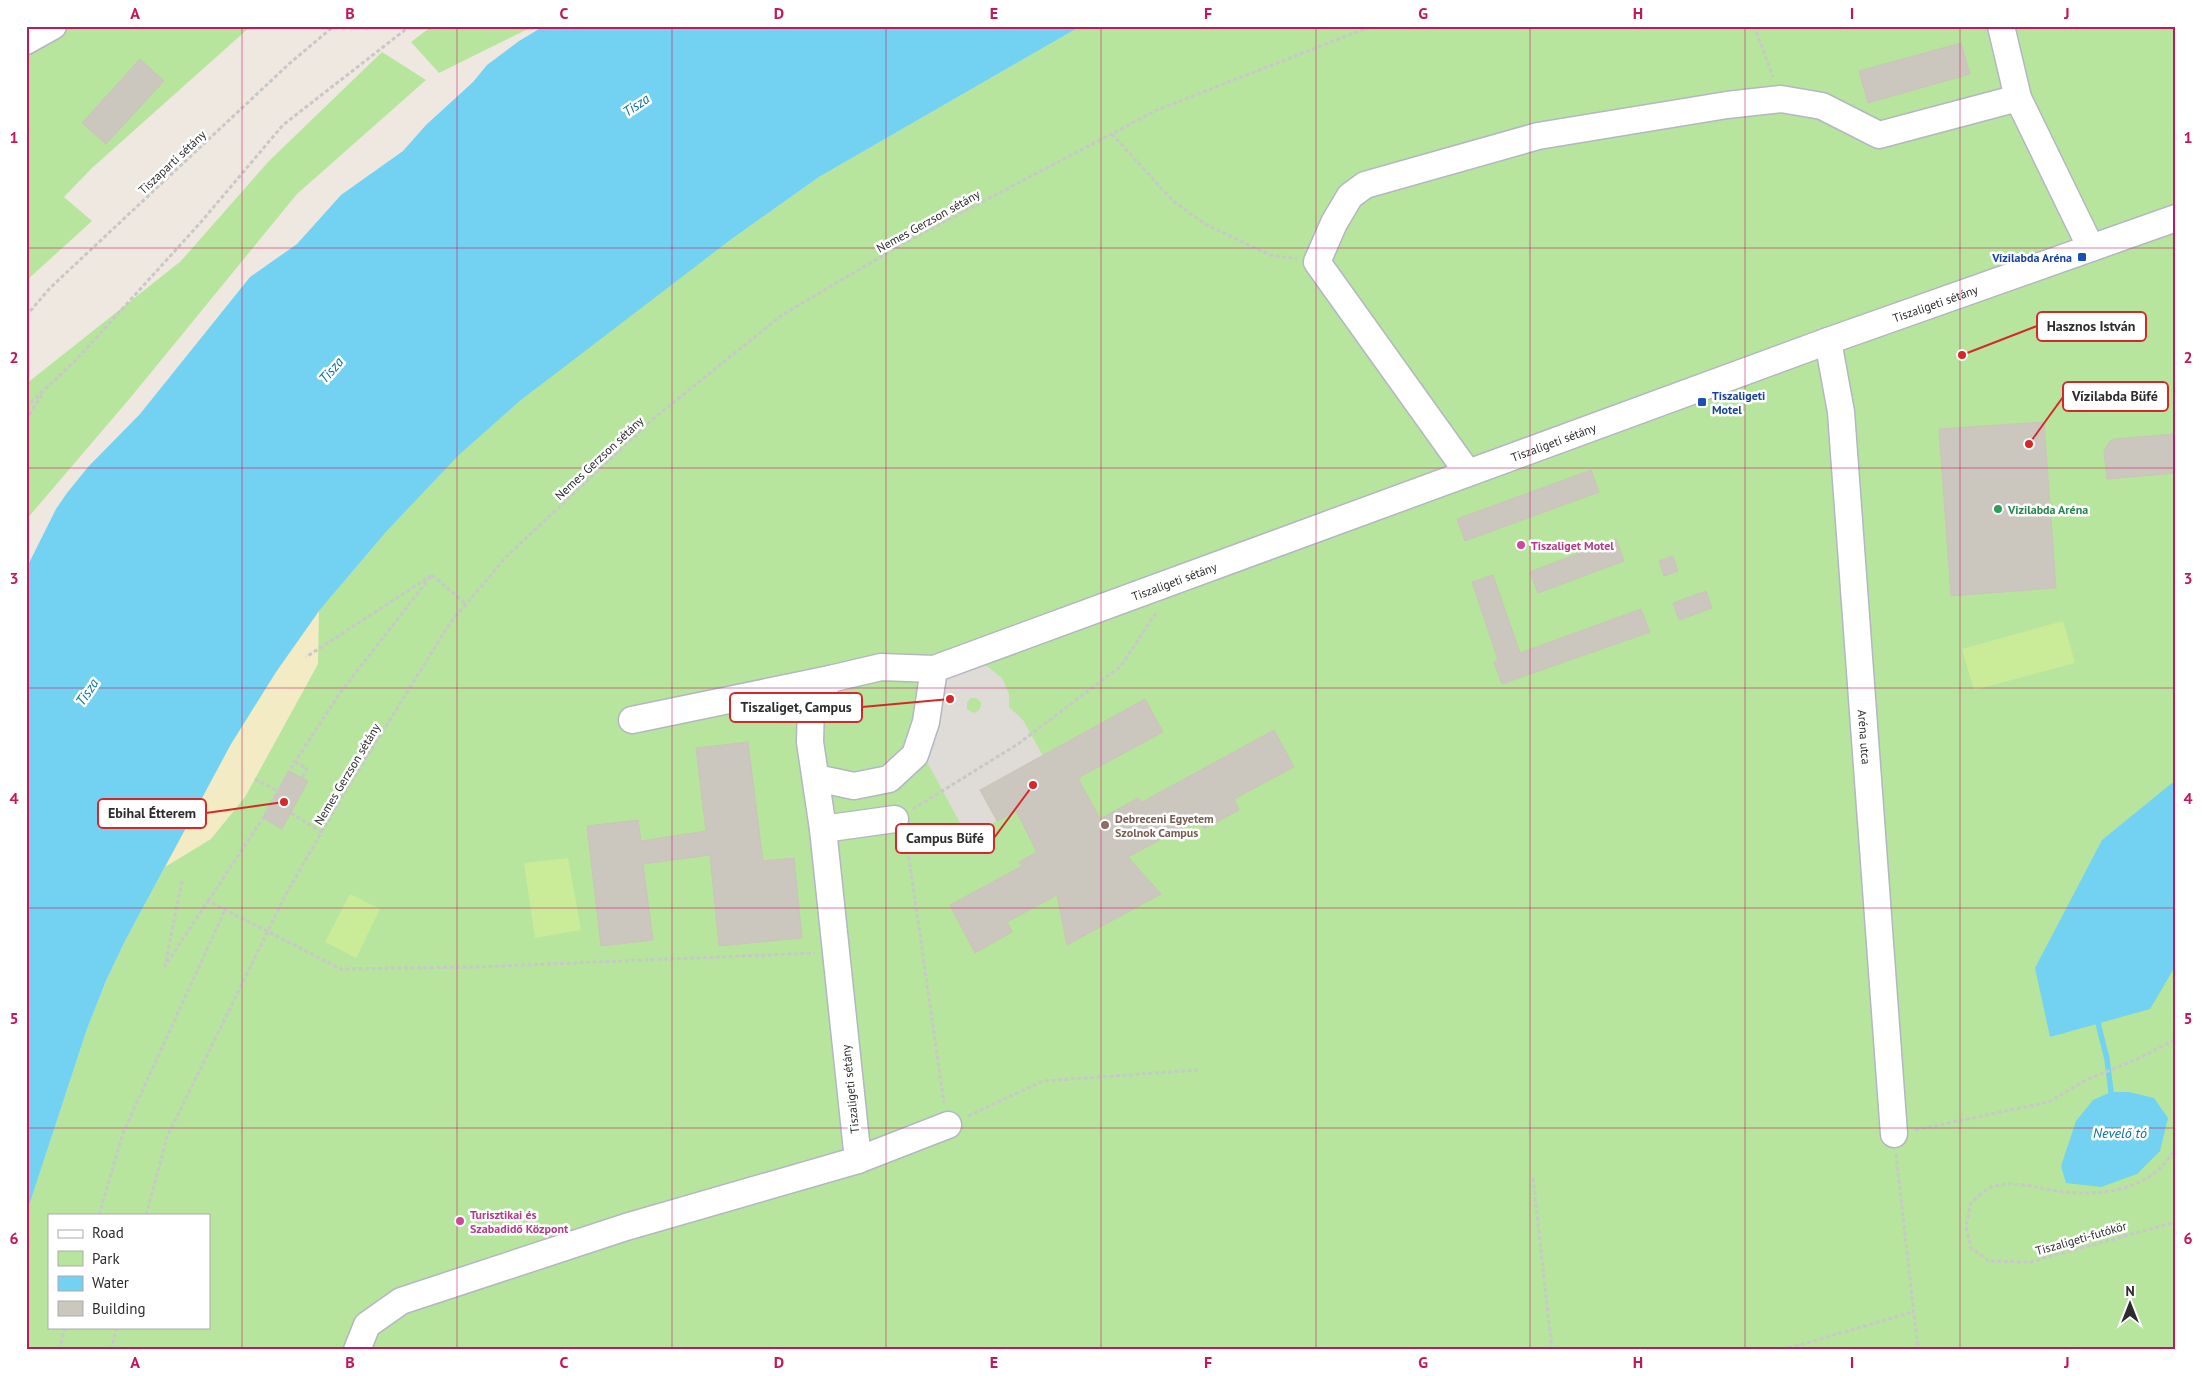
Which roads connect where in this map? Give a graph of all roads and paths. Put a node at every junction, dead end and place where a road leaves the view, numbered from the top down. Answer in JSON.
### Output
{"nodes":[{"id":1,"x":53,"y":26,"type":"edge"},
{"id":2,"x":334,"y":26,"type":"edge"},
{"id":3,"x":410,"y":26,"type":"edge"},
{"id":4,"x":1372,"y":26,"type":"edge"},
{"id":5,"x":1754,"y":26,"type":"edge"},
{"id":6,"x":2001,"y":26,"type":"edge"},
{"id":7,"x":26,"y":41,"type":"edge"},
{"id":8,"x":2018,"y":98,"type":"junction"},
{"id":9,"x":1781,"y":99,"type":"junction"},
{"id":10,"x":1112,"y":134,"type":"junction"},
{"id":11,"x":2176,"y":218,"type":"edge"},
{"id":12,"x":2091,"y":248,"type":"junction"},
{"id":13,"x":1317,"y":262,"type":"junction"},
{"id":14,"x":26,"y":316,"type":"edge"},
{"id":15,"x":1828,"y":340,"type":"junction"},
{"id":16,"x":46,"y":388,"type":"junction"},
{"id":17,"x":26,"y":407,"type":"edge"},
{"id":18,"x":26,"y":420,"type":"edge"},
{"id":19,"x":1468,"y":473,"type":"junction"},
{"id":20,"x":432,"y":575,"type":"junction"},
{"id":21,"x":466,"y":604,"type":"junction"},
{"id":22,"x":1160,"y":609,"type":"dead end"},
{"id":23,"x":306,"y":657,"type":"dead end"},
{"id":24,"x":934,"y":669,"type":"junction"},
{"id":25,"x":830,"y":680,"type":"junction"},
{"id":26,"x":632,"y":720,"type":"dead end"},
{"id":27,"x":295,"y":762,"type":"junction"},
{"id":28,"x":302,"y":778,"type":"dead end"},
{"id":29,"x":816,"y":778,"type":"junction"},
{"id":30,"x":255,"y":779,"type":"dead end"},
{"id":31,"x":278,"y":791,"type":"junction"},
{"id":32,"x":291,"y":813,"type":"dead end"},
{"id":33,"x":899,"y":817,"type":"junction"},
{"id":34,"x":822,"y":829,"type":"junction"},
{"id":35,"x":321,"y":832,"type":"junction"},
{"id":36,"x":182,"y":881,"type":"dead end"},
{"id":37,"x":208,"y":902,"type":"junction"},
{"id":38,"x":225,"y":910,"type":"junction"},
{"id":39,"x":268,"y":932,"type":"junction"},
{"id":40,"x":836,"y":952,"type":"junction"},
{"id":41,"x":2176,"y":1039,"type":"edge"},
{"id":42,"x":1199,"y":1070,"type":"dead end"},
{"id":43,"x":948,"y":1125,"type":"junction"},
{"id":44,"x":1894,"y":1134,"type":"junction"},
{"id":45,"x":2176,"y":1146,"type":"edge"},
{"id":46,"x":858,"y":1160,"type":"junction"},
{"id":47,"x":1533,"y":1178,"type":"dead end"},
{"id":48,"x":99,"y":1214,"type":"edge"},
{"id":49,"x":146,"y":1214,"type":"edge"},
{"id":50,"x":2176,"y":1222,"type":"edge"},
{"id":51,"x":1914,"y":1312,"type":"junction"},
{"id":52,"x":65,"y":1328,"type":"edge"},
{"id":53,"x":117,"y":1328,"type":"edge"},
{"id":54,"x":58,"y":1350,"type":"edge"},
{"id":55,"x":111,"y":1350,"type":"edge"},
{"id":56,"x":357,"y":1350,"type":"edge"},
{"id":57,"x":1552,"y":1350,"type":"edge"},
{"id":58,"x":1782,"y":1350,"type":"edge"},
{"id":59,"x":1918,"y":1350,"type":"edge"}],
"edges":[{"from":1,"to":7,"type":"street"},
{"from":2,"to":14,"type":"path","name":"Tiszaparti sétány"},
{"from":3,"to":16,"type":"path"},
{"from":4,"to":10,"type":"path","name":"Nemes Gerzson sétány"},
{"from":5,"to":9,"type":"path"},
{"from":6,"to":8,"type":"street"},
{"from":8,"to":9,"type":"street"},
{"from":8,"to":12,"type":"street"},
{"from":9,"to":13,"type":"street"},
{"from":10,"to":13,"type":"path"},
{"from":10,"to":21,"type":"path","name":"Nemes Gerzson sétány"},
{"from":11,"to":12,"type":"street","name":"Tiszaligeti sétány"},
{"from":12,"to":15,"type":"street","name":"Tiszaligeti sétány"},
{"from":13,"to":19,"type":"street"},
{"from":15,"to":19,"type":"street","name":"Tiszaligeti sétány"},
{"from":15,"to":44,"type":"street","name":"Aréna utca"},
{"from":16,"to":17,"type":"path"},
{"from":16,"to":18,"type":"path"},
{"from":19,"to":24,"type":"street","name":"Tiszaligeti sétány"},
{"from":20,"to":21,"type":"path"},
{"from":20,"to":23,"type":"path"},
{"from":20,"to":27,"type":"path"},
{"from":21,"to":35,"type":"path","name":"Nemes Gerzson sétány"},
{"from":22,"to":33,"type":"path"},
{"from":24,"to":25,"type":"street","name":"Tiszaligeti sétány"},
{"from":24,"to":29,"type":"street"},
{"from":25,"to":26,"type":"street","name":"Tiszaligeti sétány"},
{"from":25,"to":29,"type":"street","name":"Tiszaligeti sétány"},
{"from":27,"to":28,"type":"path"},
{"from":27,"to":31,"type":"path"},
{"from":29,"to":34,"type":"street","name":"Tiszaligeti sétány"},
{"from":30,"to":31,"type":"path"},
{"from":31,"to":37,"type":"path"},
{"from":32,"to":35,"type":"path"},
{"from":33,"to":34,"type":"street"},
{"from":33,"to":43,"type":"path"},
{"from":34,"to":40,"type":"street","name":"Tiszaligeti sétány"},
{"from":35,"to":39,"type":"path","name":"Nemes Gerzson sétány"},
{"from":36,"to":37,"type":"path"},
{"from":37,"to":38,"type":"path"},
{"from":38,"to":39,"type":"path"},
{"from":38,"to":48,"type":"path"},
{"from":39,"to":40,"type":"path"},
{"from":39,"to":49,"type":"path","name":"Nemes Gerzson sétány"},
{"from":40,"to":46,"type":"street","name":"Tiszaligeti sétány"},
{"from":41,"to":44,"type":"path"},
{"from":42,"to":43,"type":"path"},
{"from":43,"to":46,"type":"street"},
{"from":44,"to":51,"type":"path"},
{"from":45,"to":50,"type":"path","name":"Tiszaligeti-futókör"},
{"from":46,"to":56,"type":"street"},
{"from":47,"to":57,"type":"path"},
{"from":51,"to":58,"type":"path"},
{"from":51,"to":59,"type":"path"},
{"from":52,"to":54,"type":"path"},
{"from":53,"to":55,"type":"path"}]}
